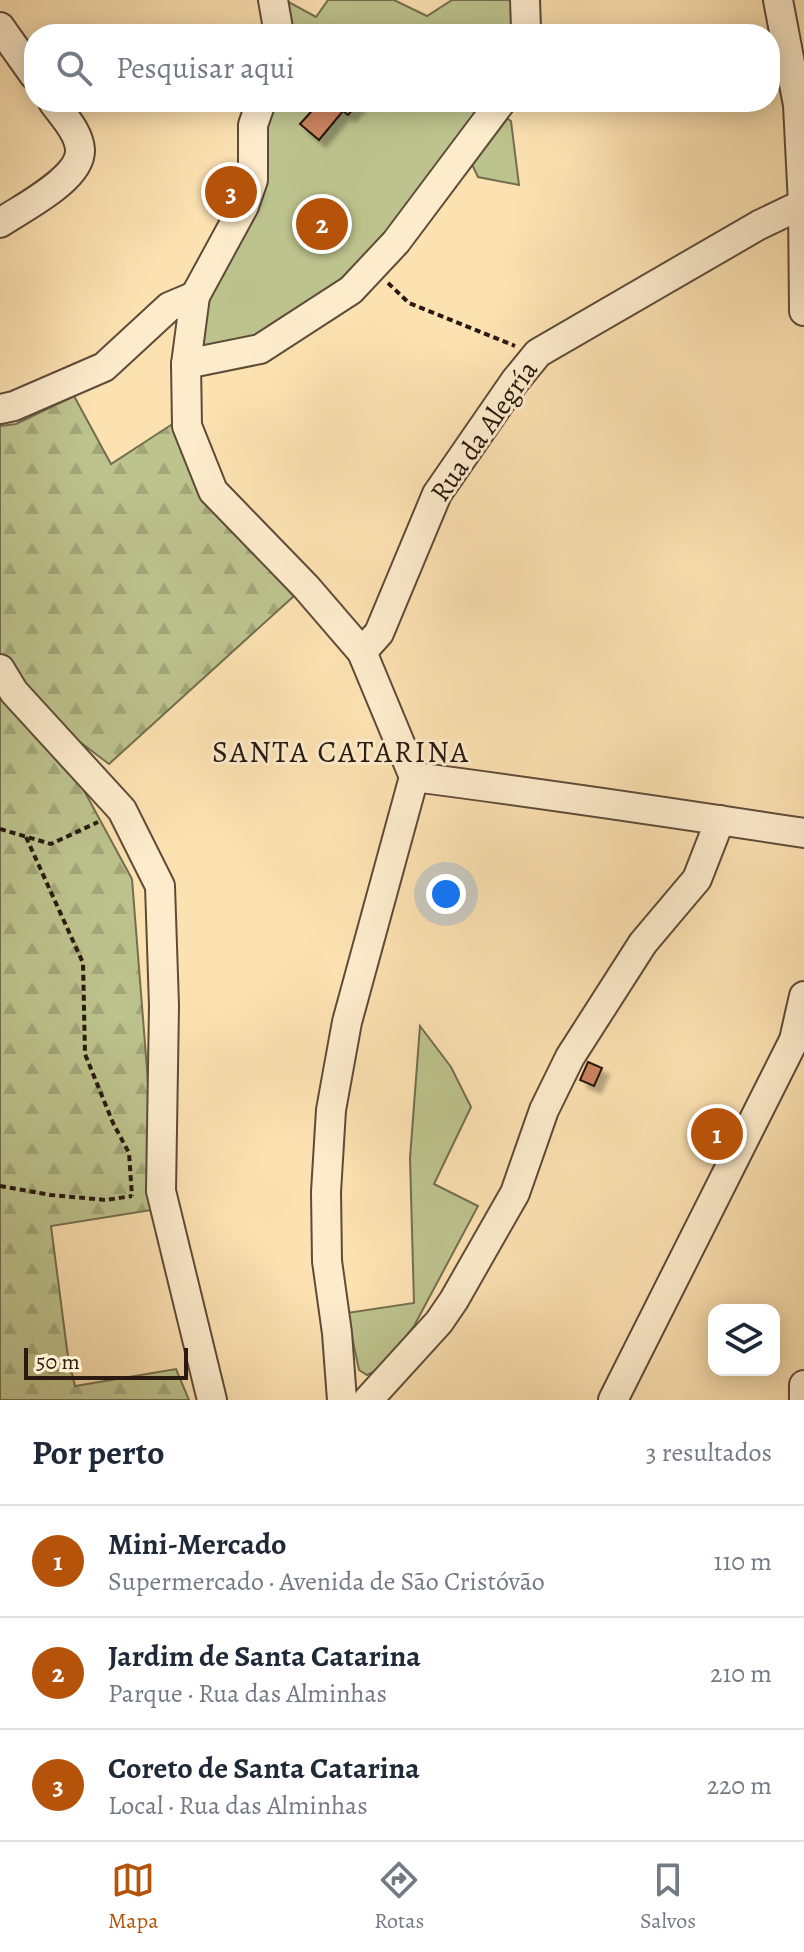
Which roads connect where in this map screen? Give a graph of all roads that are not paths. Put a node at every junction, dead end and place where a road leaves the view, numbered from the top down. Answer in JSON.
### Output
{"nodes":[{"id":1,"x":273,"y":0,"type":"edge"},
{"id":2,"x":525,"y":0,"type":"edge"},
{"id":3,"x":778,"y":0,"type":"edge"},
{"id":4,"x":277,"y":24,"type":"edge"},
{"id":5,"x":526,"y":24,"type":"edge"},
{"id":6,"x":0,"y":27,"type":"edge"},
{"id":7,"x":24,"y":61,"type":"edge"},
{"id":8,"x":60,"y":112,"type":"edge"},
{"id":9,"x":258,"y":112,"type":"edge"},
{"id":10,"x":494,"y":112,"type":"edge"},
{"id":11,"x":803,"y":197,"type":"edge"},
{"id":12,"x":0,"y":223,"type":"edge"},
{"id":13,"x":195,"y":296,"type":"junction"},
{"id":14,"x":804,"y":311,"type":"edge"},
{"id":15,"x":186,"y":364,"type":"junction"},
{"id":16,"x":0,"y":409,"type":"edge"},
{"id":17,"x":362,"y":652,"type":"junction"},
{"id":18,"x":0,"y":669,"type":"edge"},
{"id":19,"x":414,"y":777,"type":"junction"},
{"id":20,"x":720,"y":820,"type":"junction"},
{"id":21,"x":804,"y":833,"type":"edge"},
{"id":22,"x":804,"y":996,"type":"edge"},
{"id":23,"x":804,"y":1385,"type":"edge"},
{"id":24,"x":619,"y":1389,"type":"edge"},
{"id":25,"x":212,"y":1400,"type":"edge"},
{"id":26,"x":342,"y":1400,"type":"edge"},
{"id":27,"x":368,"y":1400,"type":"edge"},
{"id":28,"x":804,"y":1400,"type":"edge"}],
"edges":[{"from":1,"to":4,"type":"street"},
{"from":2,"to":5,"type":"street"},
{"from":3,"to":11,"type":"street"},
{"from":6,"to":7,"type":"street"},
{"from":8,"to":12,"type":"street"},
{"from":9,"to":13,"type":"street"},
{"from":10,"to":15,"type":"street"},
{"from":11,"to":14,"type":"street"},
{"from":11,"to":17,"type":"street","name":"Rua da Alegría"},
{"from":13,"to":15,"type":"street"},
{"from":13,"to":16,"type":"street"},
{"from":15,"to":17,"type":"street"},
{"from":17,"to":19,"type":"street"},
{"from":18,"to":25,"type":"street"},
{"from":19,"to":20,"type":"street"},
{"from":19,"to":26,"type":"street"},
{"from":20,"to":21,"type":"street"},
{"from":20,"to":27,"type":"street"},
{"from":22,"to":24,"type":"street"},
{"from":23,"to":28,"type":"street"}]}
